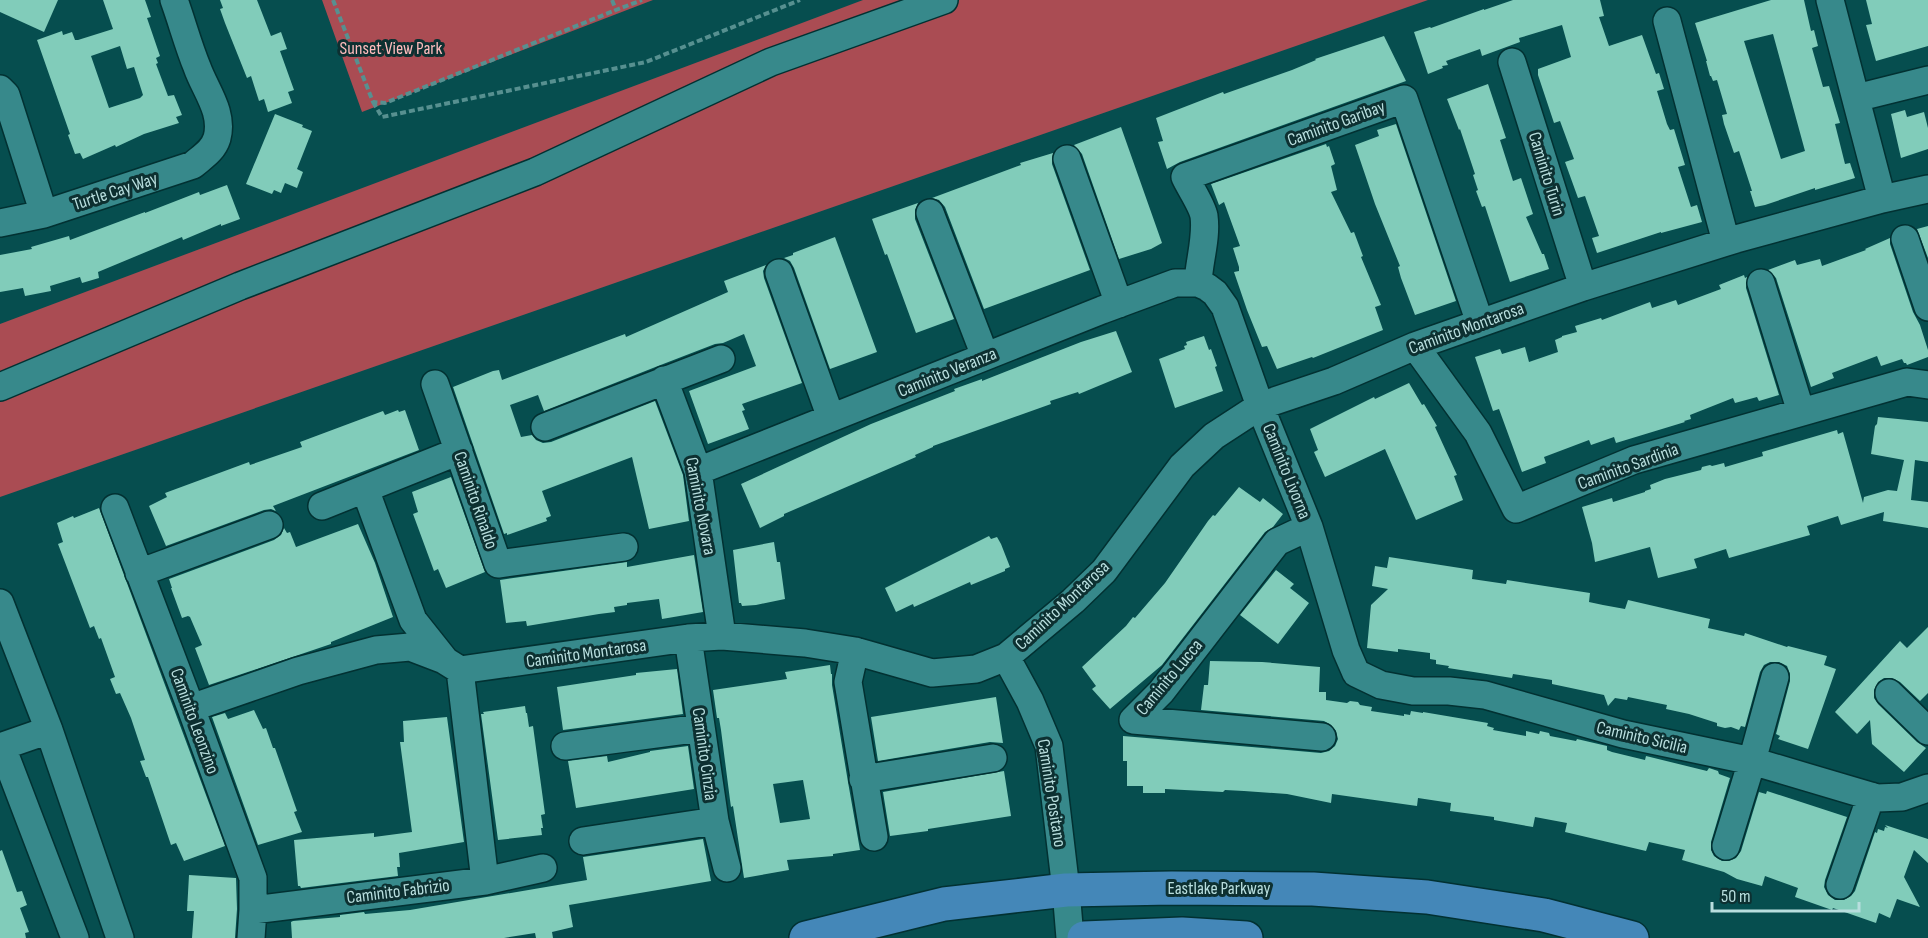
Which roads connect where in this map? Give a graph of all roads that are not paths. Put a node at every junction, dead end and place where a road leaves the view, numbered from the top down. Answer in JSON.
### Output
{"nodes":[{"id":1,"x":174,"y":0,"type":"edge"},
{"id":2,"x":944,"y":0,"type":"edge"},
{"id":3,"x":1830,"y":0,"type":"edge"},
{"id":4,"x":1667,"y":21,"type":"dead end"},
{"id":5,"x":1512,"y":62,"type":"dead end"},
{"id":6,"x":1928,"y":80,"type":"edge"},
{"id":7,"x":0,"y":89,"type":"edge"},
{"id":8,"x":1856,"y":98,"type":"junction"},
{"id":9,"x":1067,"y":159,"type":"dead end"},
{"id":10,"x":1928,"y":189,"type":"edge"},
{"id":11,"x":1882,"y":199,"type":"junction"},
{"id":12,"x":930,"y":213,"type":"dead end"},
{"id":13,"x":44,"y":214,"type":"junction"},
{"id":14,"x":0,"y":223,"type":"edge"},
{"id":15,"x":1905,"y":239,"type":"dead end"},
{"id":16,"x":1726,"y":242,"type":"junction"},
{"id":17,"x":780,"y":273,"type":"dead end"},
{"id":18,"x":1198,"y":283,"type":"junction"},
{"id":19,"x":1761,"y":283,"type":"dead end"},
{"id":20,"x":1582,"y":286,"type":"junction"},
{"id":21,"x":1119,"y":304,"type":"junction"},
{"id":22,"x":1928,"y":307,"type":"edge"},
{"id":23,"x":1480,"y":323,"type":"junction"},
{"id":24,"x":1415,"y":346,"type":"junction"},
{"id":25,"x":985,"y":356,"type":"junction"},
{"id":26,"x":721,"y":359,"type":"dead end"},
{"id":27,"x":664,"y":381,"type":"junction"},
{"id":28,"x":435,"y":384,"type":"dead end"},
{"id":29,"x":1928,"y":385,"type":"edge"},
{"id":30,"x":0,"y":387,"type":"edge"},
{"id":31,"x":1260,"y":406,"type":"junction"},
{"id":32,"x":1801,"y":412,"type":"junction"},
{"id":33,"x":831,"y":418,"type":"junction"},
{"id":34,"x":545,"y":427,"type":"dead end"},
{"id":35,"x":459,"y":451,"type":"junction"},
{"id":36,"x":698,"y":471,"type":"junction"},
{"id":37,"x":365,"y":489,"type":"junction"},
{"id":38,"x":322,"y":506,"type":"dead end"},
{"id":39,"x":115,"y":508,"type":"dead end"},
{"id":40,"x":269,"y":525,"type":"dead end"},
{"id":41,"x":1309,"y":527,"type":"junction"},
{"id":42,"x":624,"y":547,"type":"dead end"},
{"id":43,"x":138,"y":573,"type":"junction"},
{"id":44,"x":0,"y":603,"type":"edge"},
{"id":45,"x":722,"y":636,"type":"junction"},
{"id":46,"x":688,"y":638,"type":"junction"},
{"id":47,"x":855,"y":651,"type":"junction"},
{"id":48,"x":1006,"y":657,"type":"junction"},
{"id":49,"x":452,"y":665,"type":"junction"},
{"id":50,"x":1356,"y":673,"type":"joint"},
{"id":51,"x":1775,"y":677,"type":"dead end"},
{"id":52,"x":1889,"y":693,"type":"dead end"},
{"id":53,"x":191,"y":708,"type":"junction"},
{"id":54,"x":701,"y":728,"type":"junction"},
{"id":55,"x":49,"y":730,"type":"junction"},
{"id":56,"x":1928,"y":731,"type":"edge"},
{"id":57,"x":1322,"y":737,"type":"dead end"},
{"id":58,"x":565,"y":746,"type":"dead end"},
{"id":59,"x":1,"y":747,"type":"edge"},
{"id":60,"x":993,"y":758,"type":"dead end"},
{"id":61,"x":1752,"y":760,"type":"junction"},
{"id":62,"x":863,"y":779,"type":"junction"},
{"id":63,"x":1927,"y":790,"type":"edge"},
{"id":64,"x":1871,"y":796,"type":"junction"},
{"id":65,"x":715,"y":821,"type":"junction"},
{"id":66,"x":873,"y":837,"type":"dead end"},
{"id":67,"x":583,"y":841,"type":"dead end"},
{"id":68,"x":1726,"y":846,"type":"dead end"},
{"id":69,"x":543,"y":868,"type":"dead end"},
{"id":70,"x":728,"y":868,"type":"dead end"},
{"id":71,"x":485,"y":880,"type":"junction"},
{"id":72,"x":1840,"y":885,"type":"dead end"},
{"id":73,"x":1066,"y":890,"type":"junction"},
{"id":74,"x":253,"y":910,"type":"junction"},
{"id":75,"x":116,"y":937,"type":"edge"},
{"id":76,"x":75,"y":938,"type":"edge"},
{"id":77,"x":251,"y":938,"type":"edge"},
{"id":78,"x":806,"y":938,"type":"edge"},
{"id":79,"x":1070,"y":938,"type":"edge"},
{"id":80,"x":1084,"y":938,"type":"edge"},
{"id":81,"x":1246,"y":938,"type":"edge"},
{"id":82,"x":1632,"y":938,"type":"edge"}],
"edges":[{"from":1,"to":13,"type":"street","name":"Turtle Cay Way"},
{"from":2,"to":30,"type":"street"},
{"from":3,"to":8,"type":"street"},
{"from":4,"to":16,"type":"street"},
{"from":5,"to":20,"type":"street","name":"Caminito Turin"},
{"from":6,"to":8,"type":"street"},
{"from":7,"to":13,"type":"street"},
{"from":8,"to":11,"type":"street"},
{"from":9,"to":21,"type":"street"},
{"from":10,"to":11,"type":"street","name":"Caminito Montarosa"},
{"from":11,"to":16,"type":"street","name":"Caminito Montarosa"},
{"from":12,"to":25,"type":"street"},
{"from":13,"to":14,"type":"street","name":"Turtle Cay Way"},
{"from":15,"to":22,"type":"street"},
{"from":16,"to":20,"type":"street","name":"Caminito Montarosa"},
{"from":17,"to":33,"type":"street"},
{"from":18,"to":21,"type":"street","name":"Caminito Veranza"},
{"from":18,"to":23,"type":"street","name":"Caminito Garibay"},
{"from":18,"to":31,"type":"street","name":"Caminito Livorna"},
{"from":19,"to":32,"type":"street"},
{"from":20,"to":23,"type":"street","name":"Caminito Montarosa"},
{"from":21,"to":25,"type":"street","name":"Caminito Veranza"},
{"from":23,"to":24,"type":"street","name":"Caminito Montarosa"},
{"from":24,"to":31,"type":"street","name":"Caminito Montarosa"},
{"from":24,"to":32,"type":"street","name":"Caminito Sardinia"},
{"from":25,"to":33,"type":"street","name":"Caminito Veranza"},
{"from":26,"to":27,"type":"street"},
{"from":27,"to":34,"type":"street"},
{"from":27,"to":36,"type":"street","name":"Caminito Novara"},
{"from":28,"to":35,"type":"street","name":"Caminito Rinaldo"},
{"from":29,"to":32,"type":"street","name":"Caminito Sardinia"},
{"from":31,"to":41,"type":"street","name":"Caminito Livorna"},
{"from":31,"to":48,"type":"street","name":"Caminito Montarosa"},
{"from":33,"to":36,"type":"street","name":"Caminito Veranza"},
{"from":35,"to":37,"type":"street"},
{"from":35,"to":42,"type":"street","name":"Caminito Rinaldo"},
{"from":36,"to":45,"type":"street","name":"Caminito Novara"},
{"from":37,"to":38,"type":"street"},
{"from":37,"to":49,"type":"street"},
{"from":39,"to":43,"type":"street","name":"Caminito Leonzino"},
{"from":40,"to":43,"type":"street"},
{"from":41,"to":50,"type":"street","name":"Caminito Livorna"},
{"from":41,"to":57,"type":"street","name":"Caminito Lucca"},
{"from":43,"to":53,"type":"street","name":"Caminito Leonzino"},
{"from":44,"to":55,"type":"street"},
{"from":45,"to":46,"type":"street","name":"Caminito Montarosa"},
{"from":45,"to":47,"type":"street","name":"Caminito Montarosa"},
{"from":46,"to":49,"type":"street","name":"Caminito Montarosa"},
{"from":46,"to":54,"type":"street","name":"Caminito Cinzia"},
{"from":47,"to":48,"type":"street","name":"Caminito Montarosa"},
{"from":47,"to":62,"type":"street"},
{"from":48,"to":73,"type":"street","name":"Caminito Positano"},
{"from":49,"to":53,"type":"street","name":"Caminito Montarosa"},
{"from":49,"to":71,"type":"street"},
{"from":50,"to":61,"type":"street","name":"Caminito Sicilia"},
{"from":51,"to":61,"type":"street"},
{"from":52,"to":56,"type":"street"},
{"from":53,"to":74,"type":"street","name":"Caminito Leonzino"},
{"from":54,"to":58,"type":"street"},
{"from":54,"to":65,"type":"street","name":"Caminito Cinzia"},
{"from":55,"to":59,"type":"street"},
{"from":55,"to":75,"type":"street"},
{"from":59,"to":76,"type":"street"},
{"from":60,"to":62,"type":"street"},
{"from":61,"to":64,"type":"street","name":"Caminito Sicilia"},
{"from":61,"to":68,"type":"street"},
{"from":62,"to":66,"type":"street"},
{"from":63,"to":64,"type":"street","name":"Caminito Sicilia"},
{"from":64,"to":72,"type":"street"},
{"from":65,"to":67,"type":"street"},
{"from":65,"to":70,"type":"street","name":"Caminito Cinzia"},
{"from":69,"to":71,"type":"street","name":"Caminito Fabrizio"},
{"from":71,"to":74,"type":"street","name":"Caminito Fabrizio"},
{"from":73,"to":78,"type":"main road","name":"Eastlake Parkway"},
{"from":73,"to":79,"type":"street","name":"Caminito Positano"},
{"from":73,"to":82,"type":"main road","name":"Eastlake Parkway"},
{"from":74,"to":77,"type":"street","name":"Caminito Leonzino"},
{"from":80,"to":81,"type":"main road"}]}
